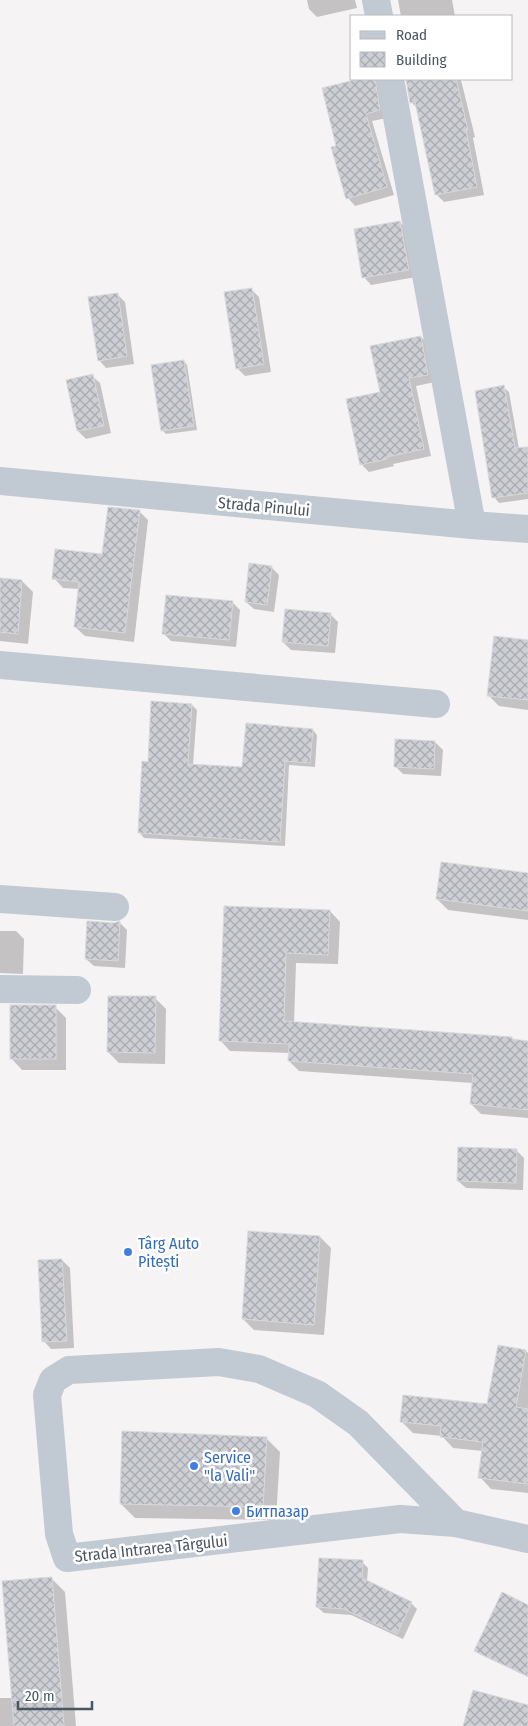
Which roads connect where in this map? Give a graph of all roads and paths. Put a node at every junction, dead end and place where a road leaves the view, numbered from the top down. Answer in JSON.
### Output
{"nodes":[{"id":1,"x":376,"y":0,"type":"edge"},
{"id":2,"x":379,"y":15,"type":"edge"},
{"id":3,"x":390,"y":80,"type":"edge"},
{"id":4,"x":0,"y":481,"type":"edge"},
{"id":5,"x":472,"y":525,"type":"junction"},
{"id":6,"x":528,"y":529,"type":"edge"},
{"id":7,"x":0,"y":665,"type":"edge"},
{"id":8,"x":436,"y":704,"type":"dead end"},
{"id":9,"x":0,"y":899,"type":"edge"},
{"id":10,"x":115,"y":907,"type":"dead end"},
{"id":11,"x":0,"y":990,"type":"edge"},
{"id":12,"x":77,"y":990,"type":"dead end"},
{"id":13,"x":456,"y":1523,"type":"junction"},
{"id":14,"x":528,"y":1539,"type":"edge"}],
"edges":[{"from":1,"to":2,"type":"street"},
{"from":3,"to":5,"type":"street"},
{"from":4,"to":5,"type":"street","name":"Strada Pinului"},
{"from":5,"to":6,"type":"street","name":"Strada Pinului"},
{"from":7,"to":8,"type":"street"},
{"from":9,"to":10,"type":"street"},
{"from":11,"to":12,"type":"street"},
{"from":13,"to":13,"type":"street","name":"Strada Intrarea Târgului"},
{"from":13,"to":14,"type":"street","name":"Strada Intrarea Târgului"}]}
